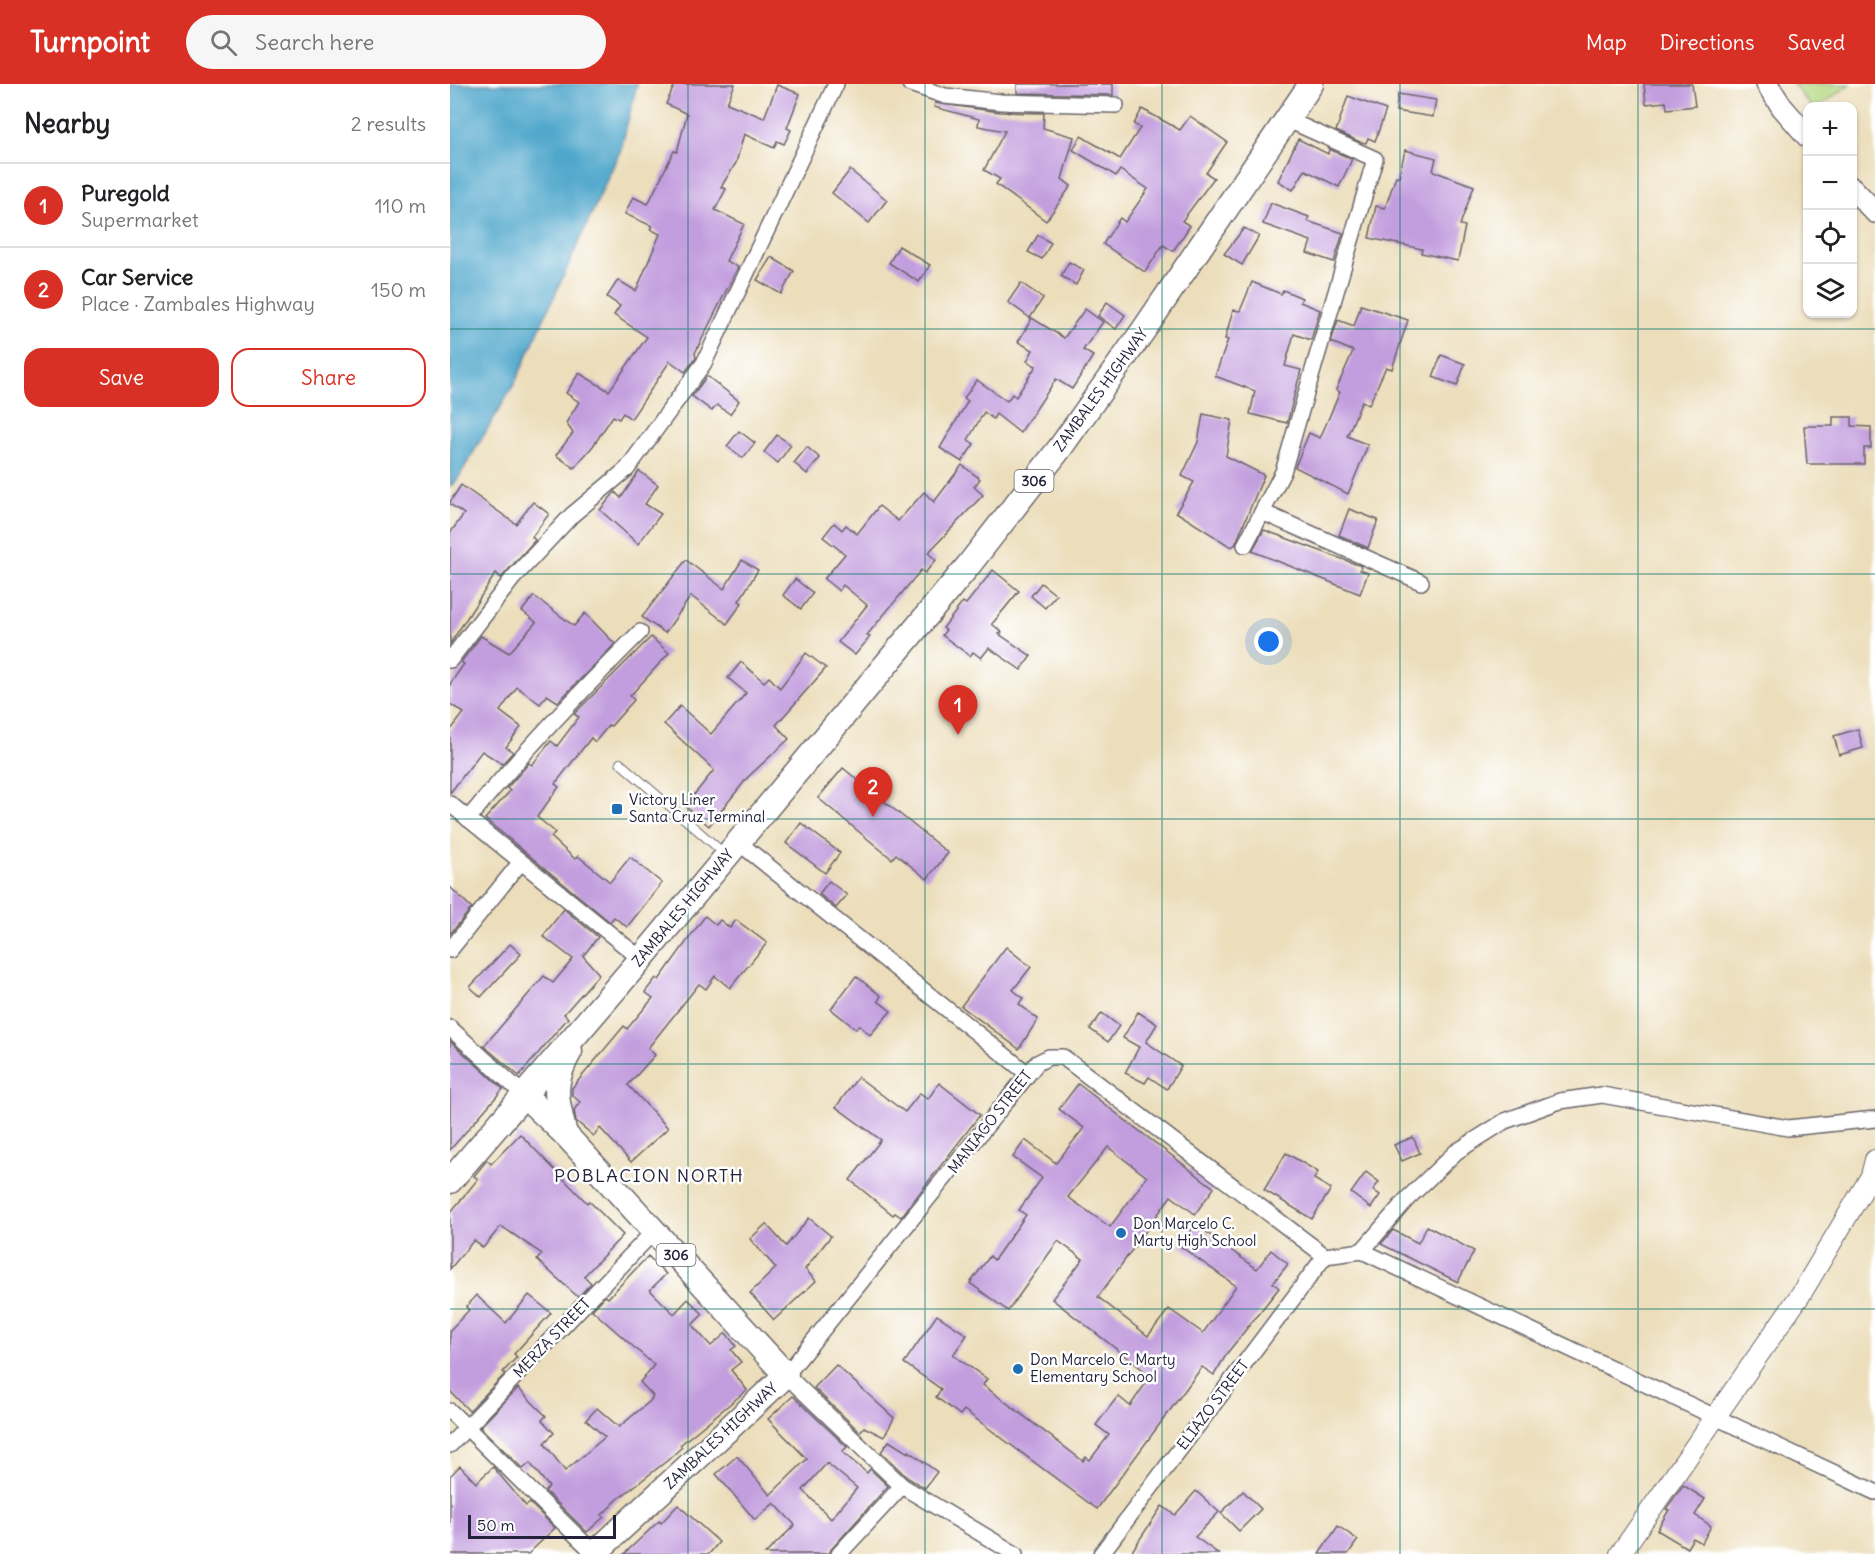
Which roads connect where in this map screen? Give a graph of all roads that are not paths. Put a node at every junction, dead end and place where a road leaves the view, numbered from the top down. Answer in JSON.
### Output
{"nodes":[{"id":1,"x":836,"y":84,"type":"edge"},
{"id":2,"x":910,"y":84,"type":"edge"},
{"id":3,"x":1311,"y":84,"type":"edge"},
{"id":4,"x":1767,"y":84,"type":"edge"},
{"id":5,"x":1116,"y":105,"type":"dead end"},
{"id":6,"x":1286,"y":119,"type":"junction"},
{"id":7,"x":1803,"y":131,"type":"edge"},
{"id":8,"x":1857,"y":193,"type":"edge"},
{"id":9,"x":1875,"y":212,"type":"edge"},
{"id":10,"x":1262,"y":512,"type":"junction"},
{"id":11,"x":1245,"y":545,"type":"dead end"},
{"id":12,"x":1421,"y":582,"type":"dead end"},
{"id":13,"x":640,"y":632,"type":"dead end"},
{"id":14,"x":450,"y":660,"type":"edge"},
{"id":15,"x":620,"y":764,"type":"dead end"},
{"id":16,"x":450,"y":804,"type":"edge"},
{"id":17,"x":468,"y":819,"type":"junction"},
{"id":18,"x":733,"y":849,"type":"junction"},
{"id":19,"x":520,"y":863,"type":"junction"},
{"id":20,"x":450,"y":950,"type":"edge"},
{"id":21,"x":641,"y":959,"type":"junction"},
{"id":22,"x":585,"y":1025,"type":"junction"},
{"id":23,"x":450,"y":1028,"type":"edge"},
{"id":24,"x":1028,"y":1074,"type":"junction"},
{"id":25,"x":523,"y":1094,"type":"junction"},
{"id":26,"x":1875,"y":1119,"type":"edge"},
{"id":27,"x":566,"y":1135,"type":"junction"},
{"id":28,"x":1875,"y":1160,"type":"edge"},
{"id":29,"x":450,"y":1181,"type":"edge"},
{"id":30,"x":654,"y":1231,"type":"junction"},
{"id":31,"x":1362,"y":1251,"type":"junction"},
{"id":32,"x":1325,"y":1256,"type":"junction"},
{"id":33,"x":786,"y":1375,"type":"junction"},
{"id":34,"x":450,"y":1411,"type":"edge"},
{"id":35,"x":1714,"y":1418,"type":"junction"},
{"id":36,"x":466,"y":1428,"type":"junction"},
{"id":37,"x":450,"y":1445,"type":"edge"},
{"id":38,"x":902,"y":1486,"type":"junction"},
{"id":39,"x":1875,"y":1492,"type":"edge"},
{"id":40,"x":595,"y":1554,"type":"edge"},
{"id":41,"x":839,"y":1554,"type":"edge"},
{"id":42,"x":1015,"y":1554,"type":"edge"},
{"id":43,"x":1101,"y":1554,"type":"edge"},
{"id":44,"x":1620,"y":1554,"type":"edge"}],
"edges":[{"from":1,"to":14,"type":"street"},
{"from":2,"to":5,"type":"street"},
{"from":3,"to":6,"type":"main road","name":"ZAMBALES HIGHWAY","number":"306"},
{"from":4,"to":7,"type":"main road"},
{"from":6,"to":10,"type":"street"},
{"from":6,"to":18,"type":"main road","name":"ZAMBALES HIGHWAY","number":"306"},
{"from":8,"to":9,"type":"main road"},
{"from":10,"to":11,"type":"street"},
{"from":10,"to":12,"type":"street"},
{"from":13,"to":17,"type":"street"},
{"from":15,"to":18,"type":"lane"},
{"from":16,"to":17,"type":"street"},
{"from":17,"to":19,"type":"street"},
{"from":18,"to":21,"type":"main road","name":"ZAMBALES HIGHWAY","number":"306"},
{"from":18,"to":24,"type":"street"},
{"from":19,"to":20,"type":"street"},
{"from":19,"to":21,"type":"street"},
{"from":21,"to":22,"type":"main road","name":"ZAMBALES HIGHWAY","number":"306"},
{"from":22,"to":25,"type":"main road","name":"ZAMBALES HIGHWAY","number":"306"},
{"from":22,"to":27,"type":"main road","number":"306"},
{"from":23,"to":25,"type":"street"},
{"from":24,"to":32,"type":"street","name":"MANIAGO STREET"},
{"from":24,"to":33,"type":"street","name":"MANIAGO STREET"},
{"from":25,"to":27,"type":"main road","name":"ZAMBALES HIGHWAY","number":"306"},
{"from":25,"to":29,"type":"main road","number":"306"},
{"from":26,"to":31,"type":"street"},
{"from":27,"to":30,"type":"main road","name":"ZAMBALES HIGHWAY","number":"306"},
{"from":28,"to":35,"type":"street"},
{"from":30,"to":33,"type":"main road","name":"ZAMBALES HIGHWAY","number":"306"},
{"from":30,"to":36,"type":"street","name":"MERZA STREET"},
{"from":31,"to":32,"type":"street"},
{"from":31,"to":35,"type":"street"},
{"from":32,"to":43,"type":"street","name":"ELIAZO STREET"},
{"from":33,"to":38,"type":"street"},
{"from":33,"to":40,"type":"main road","name":"ZAMBALES HIGHWAY"},
{"from":34,"to":36,"type":"street"},
{"from":35,"to":39,"type":"street"},
{"from":35,"to":44,"type":"street"},
{"from":36,"to":37,"type":"street","name":"MERZA STREET"},
{"from":36,"to":40,"type":"street"},
{"from":38,"to":41,"type":"street"},
{"from":38,"to":42,"type":"street"}]}
